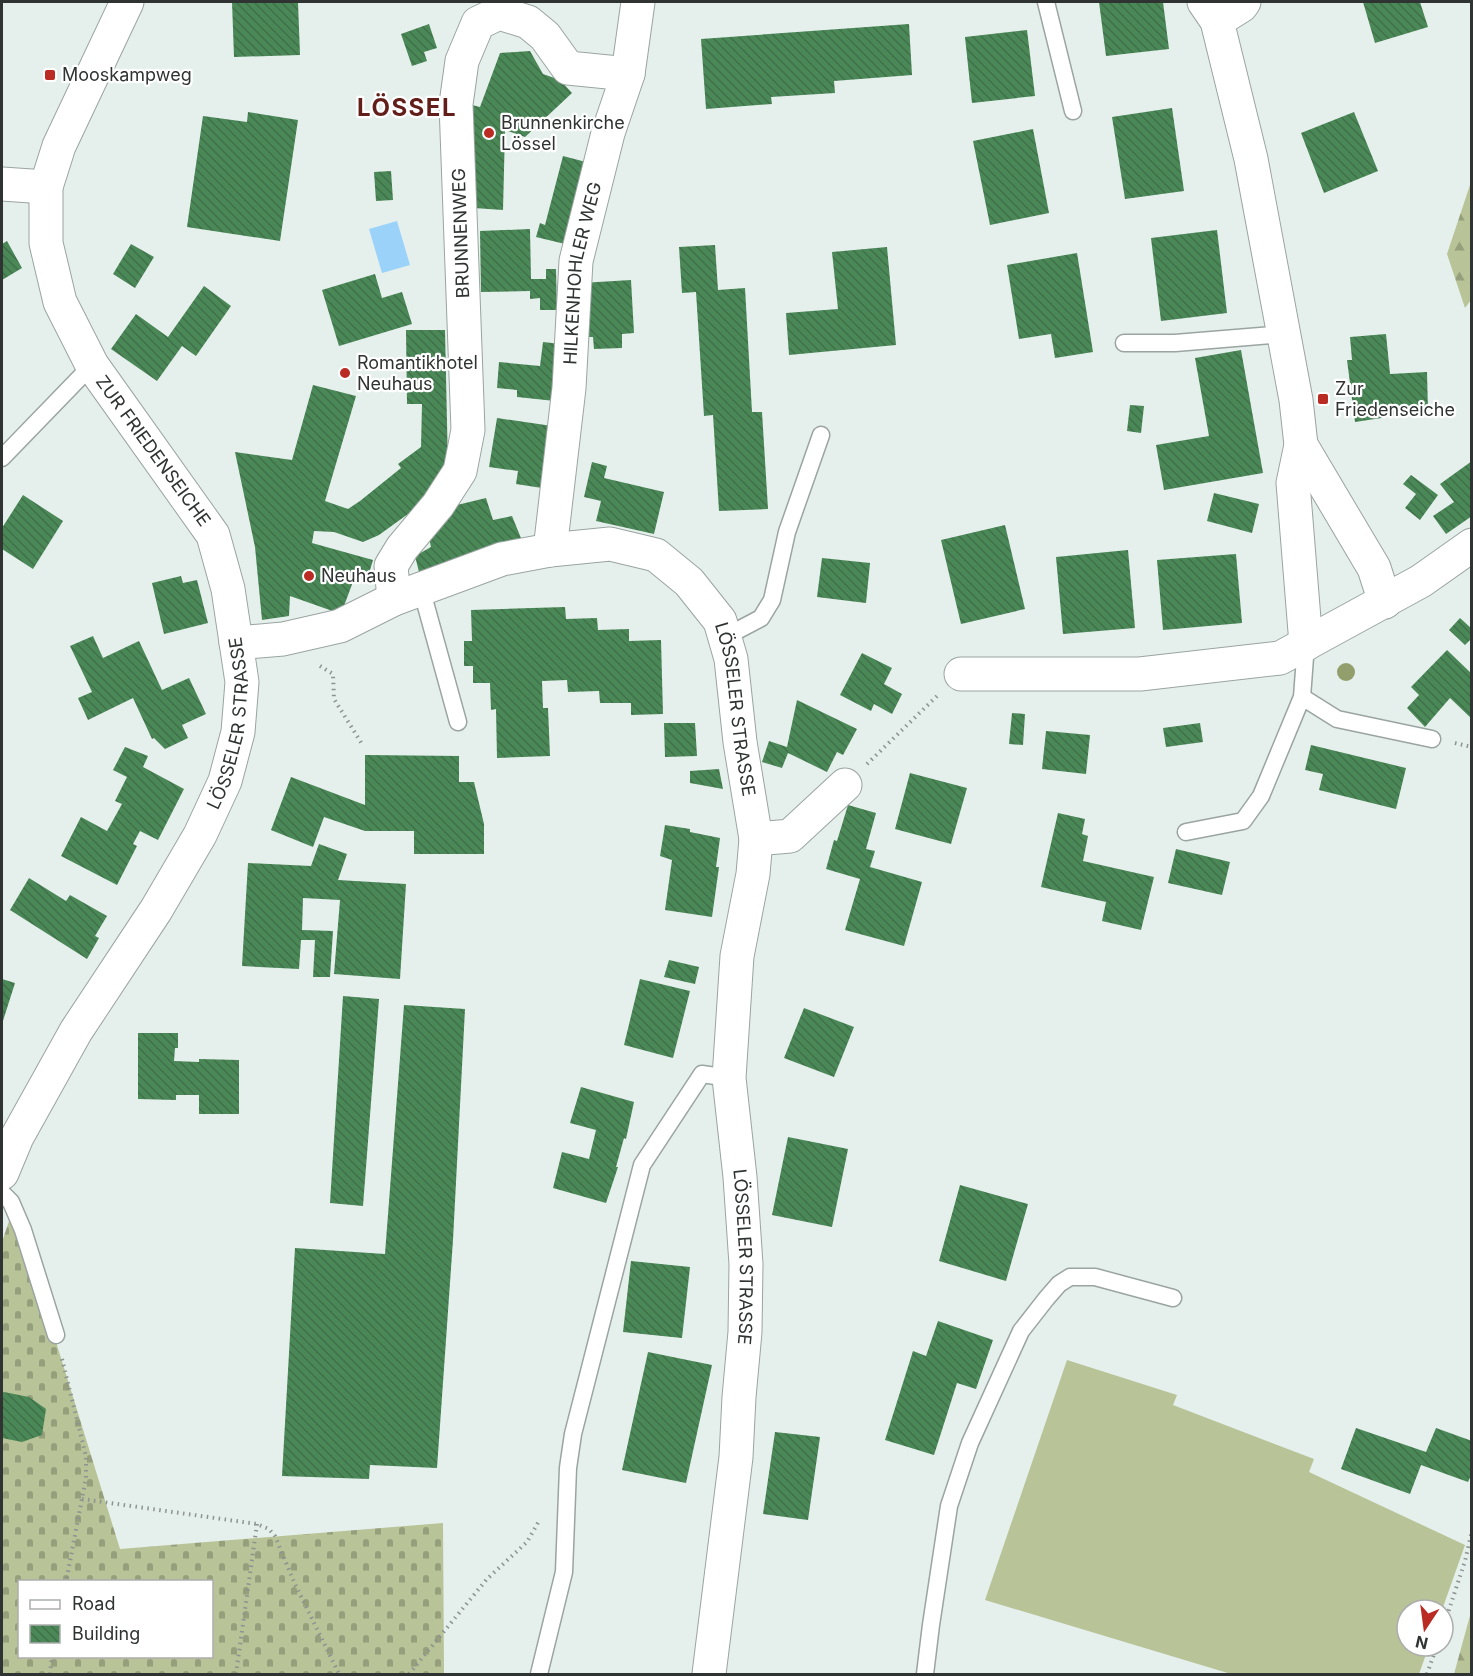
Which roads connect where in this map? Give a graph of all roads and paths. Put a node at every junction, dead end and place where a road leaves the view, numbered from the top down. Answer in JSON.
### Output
{"nodes":[{"id":1,"x":127,"y":2,"type":"edge"},
{"id":2,"x":638,"y":2,"type":"edge"},
{"id":3,"x":1046,"y":2,"type":"edge"},
{"id":4,"x":1244,"y":2,"type":"edge"},
{"id":5,"x":1210,"y":11,"type":"edge"},
{"id":6,"x":628,"y":74,"type":"junction"},
{"id":7,"x":1073,"y":111,"type":"dead end"},
{"id":8,"x":2,"y":184,"type":"edge"},
{"id":9,"x":46,"y":186,"type":"junction"},
{"id":10,"x":1284,"y":334,"type":"junction"},
{"id":11,"x":1124,"y":343,"type":"dead end"},
{"id":12,"x":92,"y":365,"type":"junction"},
{"id":13,"x":821,"y":435,"type":"dead end"},
{"id":14,"x":1301,"y":445,"type":"junction"},
{"id":15,"x":2,"y":458,"type":"edge"},
{"id":16,"x":1472,"y":545,"type":"edge"},
{"id":17,"x":550,"y":550,"type":"junction"},
{"id":18,"x":408,"y":594,"type":"junction"},
{"id":19,"x":1385,"y":602,"type":"junction"},
{"id":20,"x":725,"y":637,"type":"junction"},
{"id":21,"x":283,"y":639,"type":"junction"},
{"id":22,"x":236,"y":642,"type":"junction"},
{"id":23,"x":1306,"y":644,"type":"junction"},
{"id":24,"x":961,"y":674,"type":"dead end"},
{"id":25,"x":1302,"y":697,"type":"junction"},
{"id":26,"x":932,"y":702,"type":"dead end"},
{"id":27,"x":458,"y":722,"type":"dead end"},
{"id":28,"x":1432,"y":739,"type":"dead end"},
{"id":29,"x":363,"y":744,"type":"dead end"},
{"id":30,"x":845,"y":785,"type":"joint"},
{"id":31,"x":1186,"y":832,"type":"dead end"},
{"id":32,"x":756,"y":839,"type":"junction"},
{"id":33,"x":729,"y":1078,"type":"junction"},
{"id":34,"x":2,"y":1173,"type":"edge"},
{"id":35,"x":2,"y":1193,"type":"edge"},
{"id":36,"x":1173,"y":1298,"type":"dead end"},
{"id":37,"x":56,"y":1335,"type":"joint"},
{"id":38,"x":82,"y":1500,"type":"junction"},
{"id":39,"x":542,"y":1514,"type":"dead end"},
{"id":40,"x":257,"y":1524,"type":"junction"},
{"id":41,"x":1472,"y":1531,"type":"edge"},
{"id":42,"x":66,"y":1580,"type":"edge"},
{"id":43,"x":1453,"y":1598,"type":"edge"},
{"id":44,"x":52,"y":1658,"type":"edge"},
{"id":45,"x":1433,"y":1658,"type":"edge"},
{"id":46,"x":50,"y":1674,"type":"edge"},
{"id":47,"x":236,"y":1674,"type":"edge"},
{"id":48,"x":339,"y":1674,"type":"edge"},
{"id":49,"x":409,"y":1674,"type":"edge"},
{"id":50,"x":539,"y":1674,"type":"edge"},
{"id":51,"x":709,"y":1674,"type":"edge"},
{"id":52,"x":925,"y":1674,"type":"edge"},
{"id":53,"x":1427,"y":1674,"type":"edge"}],
"edges":[{"from":1,"to":9,"type":"street","name":"ZUR FRIEDENSEICHE"},
{"from":2,"to":6,"type":"street","name":"HILKENHOHLER WEG"},
{"from":3,"to":7,"type":"lane"},
{"from":4,"to":5,"type":"street"},
{"from":5,"to":10,"type":"street"},
{"from":6,"to":17,"type":"street","name":"HILKENHOHLER WEG"},
{"from":6,"to":18,"type":"street","name":"BRUNNENWEG"},
{"from":8,"to":9,"type":"street"},
{"from":9,"to":12,"type":"street","name":"ZUR FRIEDENSEICHE"},
{"from":10,"to":11,"type":"lane"},
{"from":10,"to":14,"type":"street"},
{"from":12,"to":15,"type":"lane","name":"ZUR FRIEDENSEICHE"},
{"from":12,"to":22,"type":"street","name":"ZUR FRIEDENSEICHE"},
{"from":13,"to":20,"type":"lane"},
{"from":14,"to":19,"type":"street"},
{"from":14,"to":23,"type":"street"},
{"from":16,"to":19,"type":"street"},
{"from":17,"to":18,"type":"street","name":"LÖSSELER STRASSE"},
{"from":17,"to":20,"type":"street","name":"LÖSSELER STRASSE"},
{"from":18,"to":21,"type":"street","name":"LÖSSELER STRASSE"},
{"from":18,"to":27,"type":"lane"},
{"from":19,"to":23,"type":"street"},
{"from":20,"to":32,"type":"street","name":"LÖSSELER STRASSE"},
{"from":21,"to":22,"type":"street","name":"LÖSSELER STRASSE"},
{"from":21,"to":29,"type":"path"},
{"from":22,"to":34,"type":"street","name":"LÖSSELER STRASSE"},
{"from":23,"to":24,"type":"street"},
{"from":23,"to":25,"type":"lane"},
{"from":25,"to":28,"type":"lane"},
{"from":25,"to":31,"type":"lane"},
{"from":26,"to":30,"type":"path"},
{"from":30,"to":32,"type":"street"},
{"from":32,"to":33,"type":"street","name":"LÖSSELER STRASSE"},
{"from":33,"to":50,"type":"lane"},
{"from":33,"to":51,"type":"street","name":"LÖSSELER STRASSE"},
{"from":35,"to":37,"type":"lane"},
{"from":36,"to":52,"type":"lane"},
{"from":37,"to":38,"type":"path"},
{"from":38,"to":40,"type":"path"},
{"from":38,"to":42,"type":"path"},
{"from":39,"to":49,"type":"path"},
{"from":40,"to":47,"type":"path"},
{"from":40,"to":48,"type":"path"},
{"from":41,"to":43,"type":"path"},
{"from":44,"to":46,"type":"path"},
{"from":45,"to":53,"type":"path"}]}
